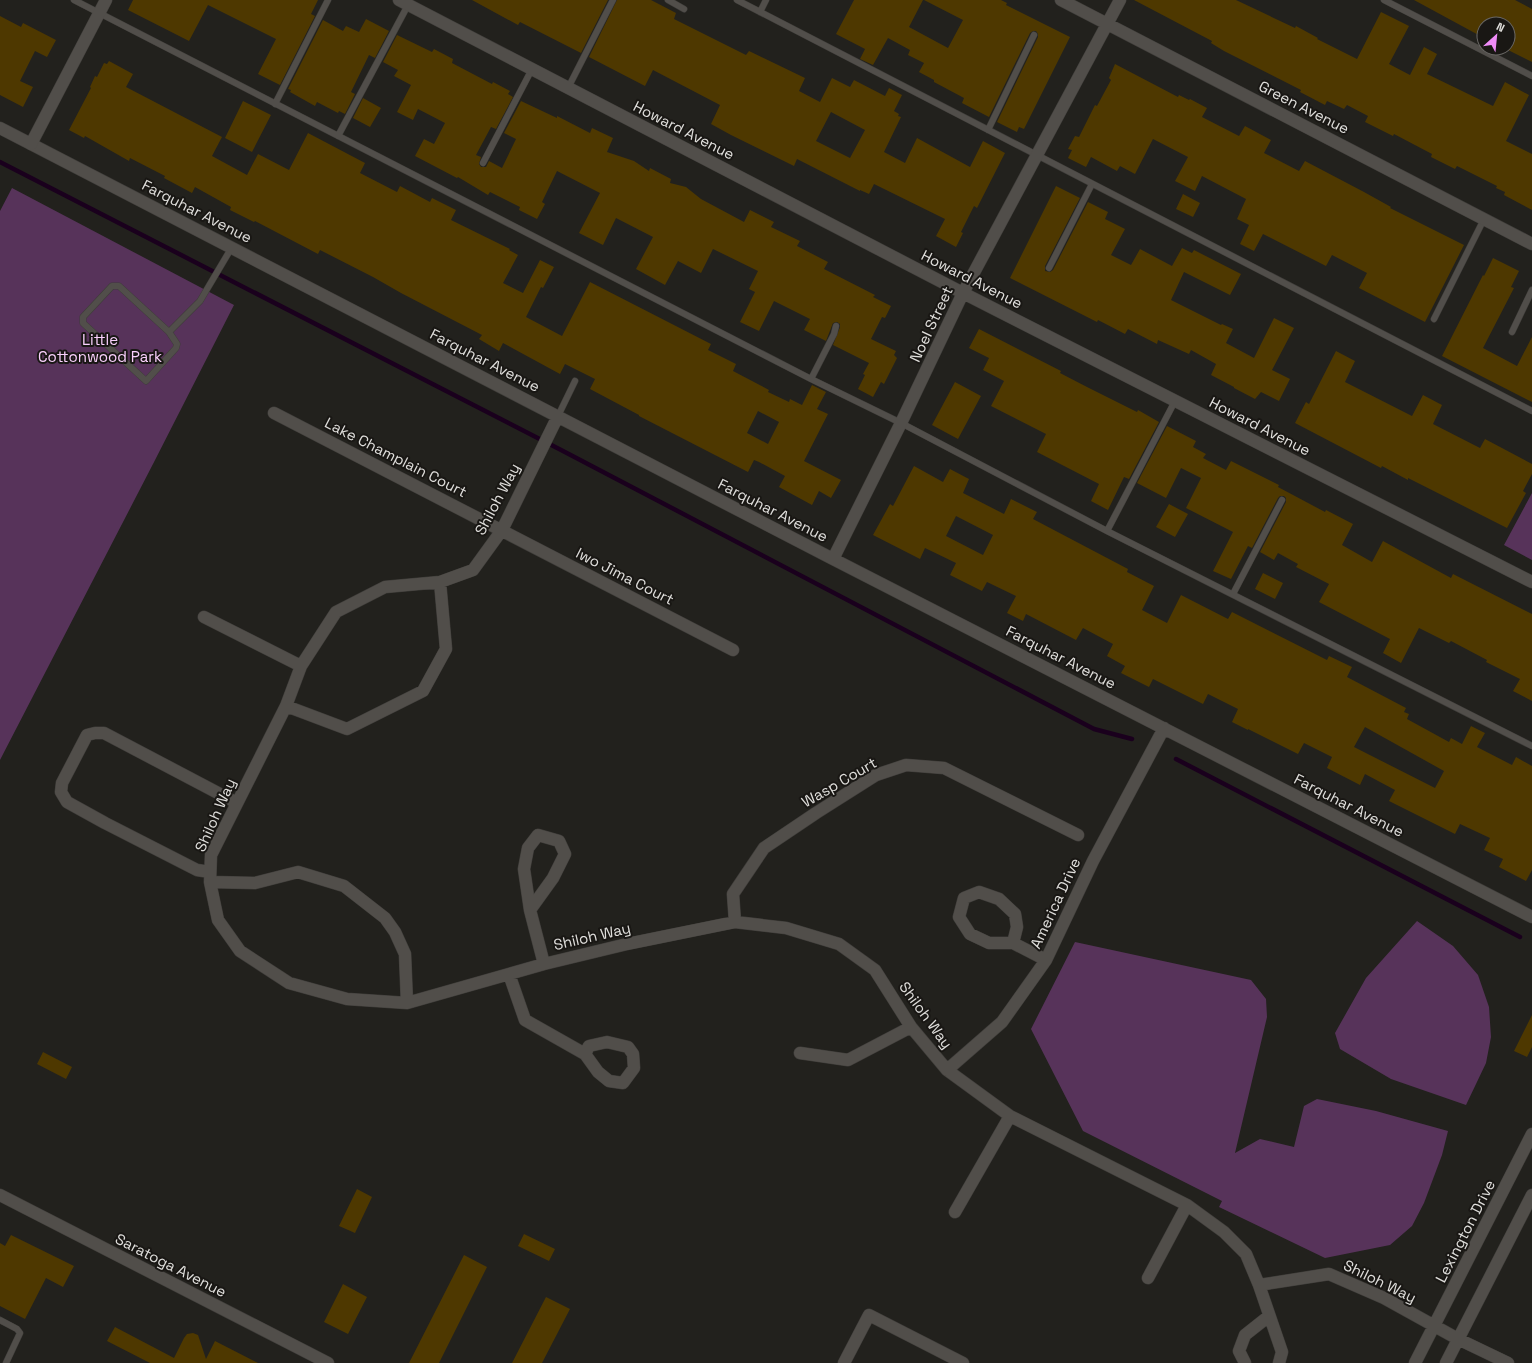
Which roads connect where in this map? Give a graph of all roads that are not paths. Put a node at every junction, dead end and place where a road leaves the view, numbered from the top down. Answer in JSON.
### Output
{"nodes":[{"id":1,"x":74,"y":0,"type":"edge"},
{"id":2,"x":106,"y":0,"type":"edge"},
{"id":3,"x":328,"y":0,"type":"edge"},
{"id":4,"x":613,"y":0,"type":"edge"},
{"id":5,"x":668,"y":0,"type":"edge"},
{"id":6,"x":737,"y":0,"type":"edge"},
{"id":7,"x":766,"y":0,"type":"edge"},
{"id":8,"x":1061,"y":0,"type":"edge"},
{"id":9,"x":1120,"y":0,"type":"edge"},
{"id":10,"x":1384,"y":0,"type":"edge"},
{"id":11,"x":409,"y":3,"type":"edge"},
{"id":12,"x":684,"y":8,"type":"dead end"},
{"id":13,"x":760,"y":12,"type":"junction"},
{"id":14,"x":99,"y":13,"type":"junction"},
{"id":15,"x":1108,"y":24,"type":"junction"},
{"id":16,"x":1034,"y":36,"type":"dead end"},
{"id":17,"x":532,"y":69,"type":"junction"},
{"id":18,"x":1532,"y":76,"type":"edge"},
{"id":19,"x":568,"y":88,"type":"junction"},
{"id":20,"x":276,"y":104,"type":"junction"},
{"id":21,"x":0,"y":128,"type":"edge"},
{"id":22,"x":988,"y":130,"type":"junction"},
{"id":23,"x":338,"y":136,"type":"junction"},
{"id":24,"x":31,"y":144,"type":"junction"},
{"id":25,"x":1036,"y":155,"type":"junction"},
{"id":26,"x":483,"y":164,"type":"dead end"},
{"id":27,"x":1092,"y":184,"type":"junction"},
{"id":28,"x":1484,"y":219,"type":"junction"},
{"id":29,"x":1532,"y":244,"type":"edge"},
{"id":30,"x":232,"y":247,"type":"junction"},
{"id":31,"x":1049,"y":268,"type":"dead end"},
{"id":32,"x":1532,"y":290,"type":"edge"},
{"id":33,"x":963,"y":293,"type":"junction"},
{"id":34,"x":1434,"y":319,"type":"dead end"},
{"id":35,"x":836,"y":326,"type":"dead end"},
{"id":36,"x":169,"y":332,"type":"junction"},
{"id":37,"x":1512,"y":332,"type":"dead end"},
{"id":38,"x":811,"y":379,"type":"junction"},
{"id":39,"x":575,"y":381,"type":"dead end"},
{"id":40,"x":1175,"y":401,"type":"junction"},
{"id":41,"x":1532,"y":411,"type":"edge"},
{"id":42,"x":274,"y":413,"type":"dead end"},
{"id":43,"x":558,"y":416,"type":"junction"},
{"id":44,"x":901,"y":423,"type":"junction"},
{"id":45,"x":1282,"y":500,"type":"dead end"},
{"id":46,"x":502,"y":530,"type":"junction"},
{"id":47,"x":1107,"y":531,"type":"junction"},
{"id":48,"x":833,"y":559,"type":"junction"},
{"id":49,"x":440,"y":582,"type":"junction"},
{"id":50,"x":1532,"y":582,"type":"edge"},
{"id":51,"x":1232,"y":594,"type":"junction"},
{"id":52,"x":204,"y":617,"type":"dead end"},
{"id":53,"x":733,"y":650,"type":"dead end"},
{"id":54,"x":301,"y":666,"type":"junction"},
{"id":55,"x":286,"y":706,"type":"junction"},
{"id":56,"x":1164,"y":728,"type":"junction"},
{"id":57,"x":1532,"y":746,"type":"edge"},
{"id":58,"x":237,"y":804,"type":"junction"},
{"id":59,"x":1078,"y":834,"type":"dead end"},
{"id":60,"x":210,"y":877,"type":"junction"},
{"id":61,"x":530,"y":910,"type":"junction"},
{"id":62,"x":1532,"y":917,"type":"edge"},
{"id":63,"x":735,"y":922,"type":"junction"},
{"id":64,"x":1013,"y":943,"type":"junction"},
{"id":65,"x":1046,"y":960,"type":"junction"},
{"id":66,"x":544,"y":964,"type":"junction"},
{"id":67,"x":509,"y":974,"type":"junction"},
{"id":68,"x":407,"y":1003,"type":"junction"},
{"id":69,"x":911,"y":1027,"type":"junction"},
{"id":70,"x":800,"y":1053,"type":"dead end"},
{"id":71,"x":585,"y":1054,"type":"dead end"},
{"id":72,"x":946,"y":1070,"type":"junction"},
{"id":73,"x":1010,"y":1116,"type":"junction"},
{"id":74,"x":1532,"y":1134,"type":"edge"},
{"id":75,"x":0,"y":1195,"type":"edge"},
{"id":76,"x":1532,"y":1195,"type":"edge"},
{"id":77,"x":1187,"y":1205,"type":"junction"},
{"id":78,"x":955,"y":1212,"type":"dead end"},
{"id":79,"x":1148,"y":1278,"type":"dead end"},
{"id":80,"x":1260,"y":1285,"type":"junction"},
{"id":81,"x":1269,"y":1316,"type":"junction"},
{"id":82,"x":0,"y":1320,"type":"edge"},
{"id":83,"x":1434,"y":1326,"type":"junction"},
{"id":84,"x":1458,"y":1339,"type":"junction"},
{"id":85,"x":6,"y":1363,"type":"edge"},
{"id":86,"x":328,"y":1363,"type":"edge"},
{"id":87,"x":844,"y":1363,"type":"edge"},
{"id":88,"x":964,"y":1363,"type":"edge"},
{"id":89,"x":1245,"y":1363,"type":"edge"},
{"id":90,"x":1279,"y":1363,"type":"edge"},
{"id":91,"x":1415,"y":1363,"type":"edge"},
{"id":92,"x":1446,"y":1363,"type":"edge"},
{"id":93,"x":1508,"y":1363,"type":"edge"}],
"edges":[{"from":1,"to":14,"type":"lane"},
{"from":2,"to":14,"type":"street"},
{"from":3,"to":20,"type":"lane"},
{"from":4,"to":19,"type":"lane"},
{"from":5,"to":12,"type":"lane"},
{"from":6,"to":13,"type":"lane"},
{"from":7,"to":13,"type":"lane"},
{"from":8,"to":15,"type":"street","name":"Green Avenue"},
{"from":9,"to":15,"type":"street","name":"Noel Street"},
{"from":10,"to":18,"type":"lane"},
{"from":11,"to":17,"type":"street","name":"Howard Avenue"},
{"from":11,"to":23,"type":"lane"},
{"from":13,"to":22,"type":"lane"},
{"from":14,"to":20,"type":"lane"},
{"from":14,"to":24,"type":"street"},
{"from":15,"to":25,"type":"street","name":"Noel Street"},
{"from":15,"to":28,"type":"street","name":"Green Avenue"},
{"from":16,"to":22,"type":"lane"},
{"from":17,"to":19,"type":"street","name":"Howard Avenue"},
{"from":17,"to":26,"type":"lane"},
{"from":19,"to":33,"type":"street","name":"Howard Avenue"},
{"from":20,"to":23,"type":"lane"},
{"from":21,"to":24,"type":"street","name":"Farquhar Avenue"},
{"from":22,"to":25,"type":"lane"},
{"from":23,"to":38,"type":"lane"},
{"from":24,"to":30,"type":"street","name":"Farquhar Avenue"},
{"from":25,"to":27,"type":"lane"},
{"from":25,"to":33,"type":"street","name":"Noel Street"},
{"from":27,"to":31,"type":"lane"},
{"from":27,"to":41,"type":"lane"},
{"from":28,"to":29,"type":"street","name":"Green Avenue"},
{"from":28,"to":34,"type":"lane"},
{"from":30,"to":36,"type":"lane"},
{"from":30,"to":43,"type":"street","name":"Farquhar Avenue"},
{"from":32,"to":37,"type":"lane"},
{"from":33,"to":40,"type":"street","name":"Howard Avenue"},
{"from":33,"to":44,"type":"street","name":"Noel Street"},
{"from":35,"to":38,"type":"lane"},
{"from":36,"to":36,"type":"lane"},
{"from":38,"to":44,"type":"lane"},
{"from":39,"to":43,"type":"lane"},
{"from":40,"to":47,"type":"lane"},
{"from":40,"to":50,"type":"street","name":"Howard Avenue"},
{"from":42,"to":46,"type":"street","name":"Lake Champlain Court"},
{"from":43,"to":46,"type":"street","name":"Shiloh Way"},
{"from":43,"to":48,"type":"street","name":"Farquhar Avenue"},
{"from":44,"to":47,"type":"lane"},
{"from":44,"to":48,"type":"street","name":"Noel Street"},
{"from":45,"to":51,"type":"lane"},
{"from":46,"to":49,"type":"street","name":"Shiloh Way"},
{"from":46,"to":53,"type":"street","name":"Iwo Jima Court"},
{"from":47,"to":51,"type":"lane"},
{"from":48,"to":56,"type":"street","name":"Farquhar Avenue"},
{"from":49,"to":54,"type":"street","name":"Shiloh Way"},
{"from":49,"to":55,"type":"street"},
{"from":51,"to":57,"type":"lane"},
{"from":52,"to":54,"type":"street"},
{"from":54,"to":55,"type":"street","name":"Shiloh Way"},
{"from":55,"to":58,"type":"street","name":"Shiloh Way"},
{"from":56,"to":62,"type":"street","name":"Farquhar Avenue"},
{"from":56,"to":65,"type":"street","name":"America Drive"},
{"from":58,"to":60,"type":"street","name":"Shiloh Way"},
{"from":58,"to":60,"type":"street"},
{"from":59,"to":63,"type":"street","name":"Wasp Court"},
{"from":60,"to":68,"type":"street","name":"Shiloh Way"},
{"from":60,"to":68,"type":"street"},
{"from":61,"to":61,"type":"street"},
{"from":61,"to":66,"type":"street"},
{"from":63,"to":66,"type":"street","name":"Shiloh Way"},
{"from":63,"to":69,"type":"street","name":"Shiloh Way"},
{"from":64,"to":64,"type":"street"},
{"from":64,"to":65,"type":"street"},
{"from":65,"to":72,"type":"street","name":"America Drive"},
{"from":66,"to":67,"type":"street","name":"Shiloh Way"},
{"from":67,"to":68,"type":"street","name":"Shiloh Way"},
{"from":67,"to":71,"type":"street"},
{"from":69,"to":70,"type":"street"},
{"from":69,"to":72,"type":"street","name":"Shiloh Way"},
{"from":72,"to":73,"type":"street","name":"Shiloh Way"},
{"from":73,"to":77,"type":"street","name":"Shiloh Way"},
{"from":73,"to":78,"type":"street"},
{"from":74,"to":83,"type":"street","name":"Lexington Drive"},
{"from":75,"to":86,"type":"street","name":"Saratoga Avenue"},
{"from":76,"to":84,"type":"street"},
{"from":77,"to":79,"type":"street"},
{"from":77,"to":80,"type":"street","name":"Shiloh Way"},
{"from":80,"to":81,"type":"street"},
{"from":80,"to":83,"type":"street","name":"Shiloh Way"},
{"from":81,"to":89,"type":"street"},
{"from":81,"to":90,"type":"street"},
{"from":82,"to":85,"type":"lane"},
{"from":83,"to":84,"type":"street","name":"Shiloh Way"},
{"from":83,"to":91,"type":"street","name":"Lexington Drive"},
{"from":84,"to":92,"type":"street"},
{"from":84,"to":93,"type":"street","name":"Shiloh Way"},
{"from":87,"to":88,"type":"street"}]}
